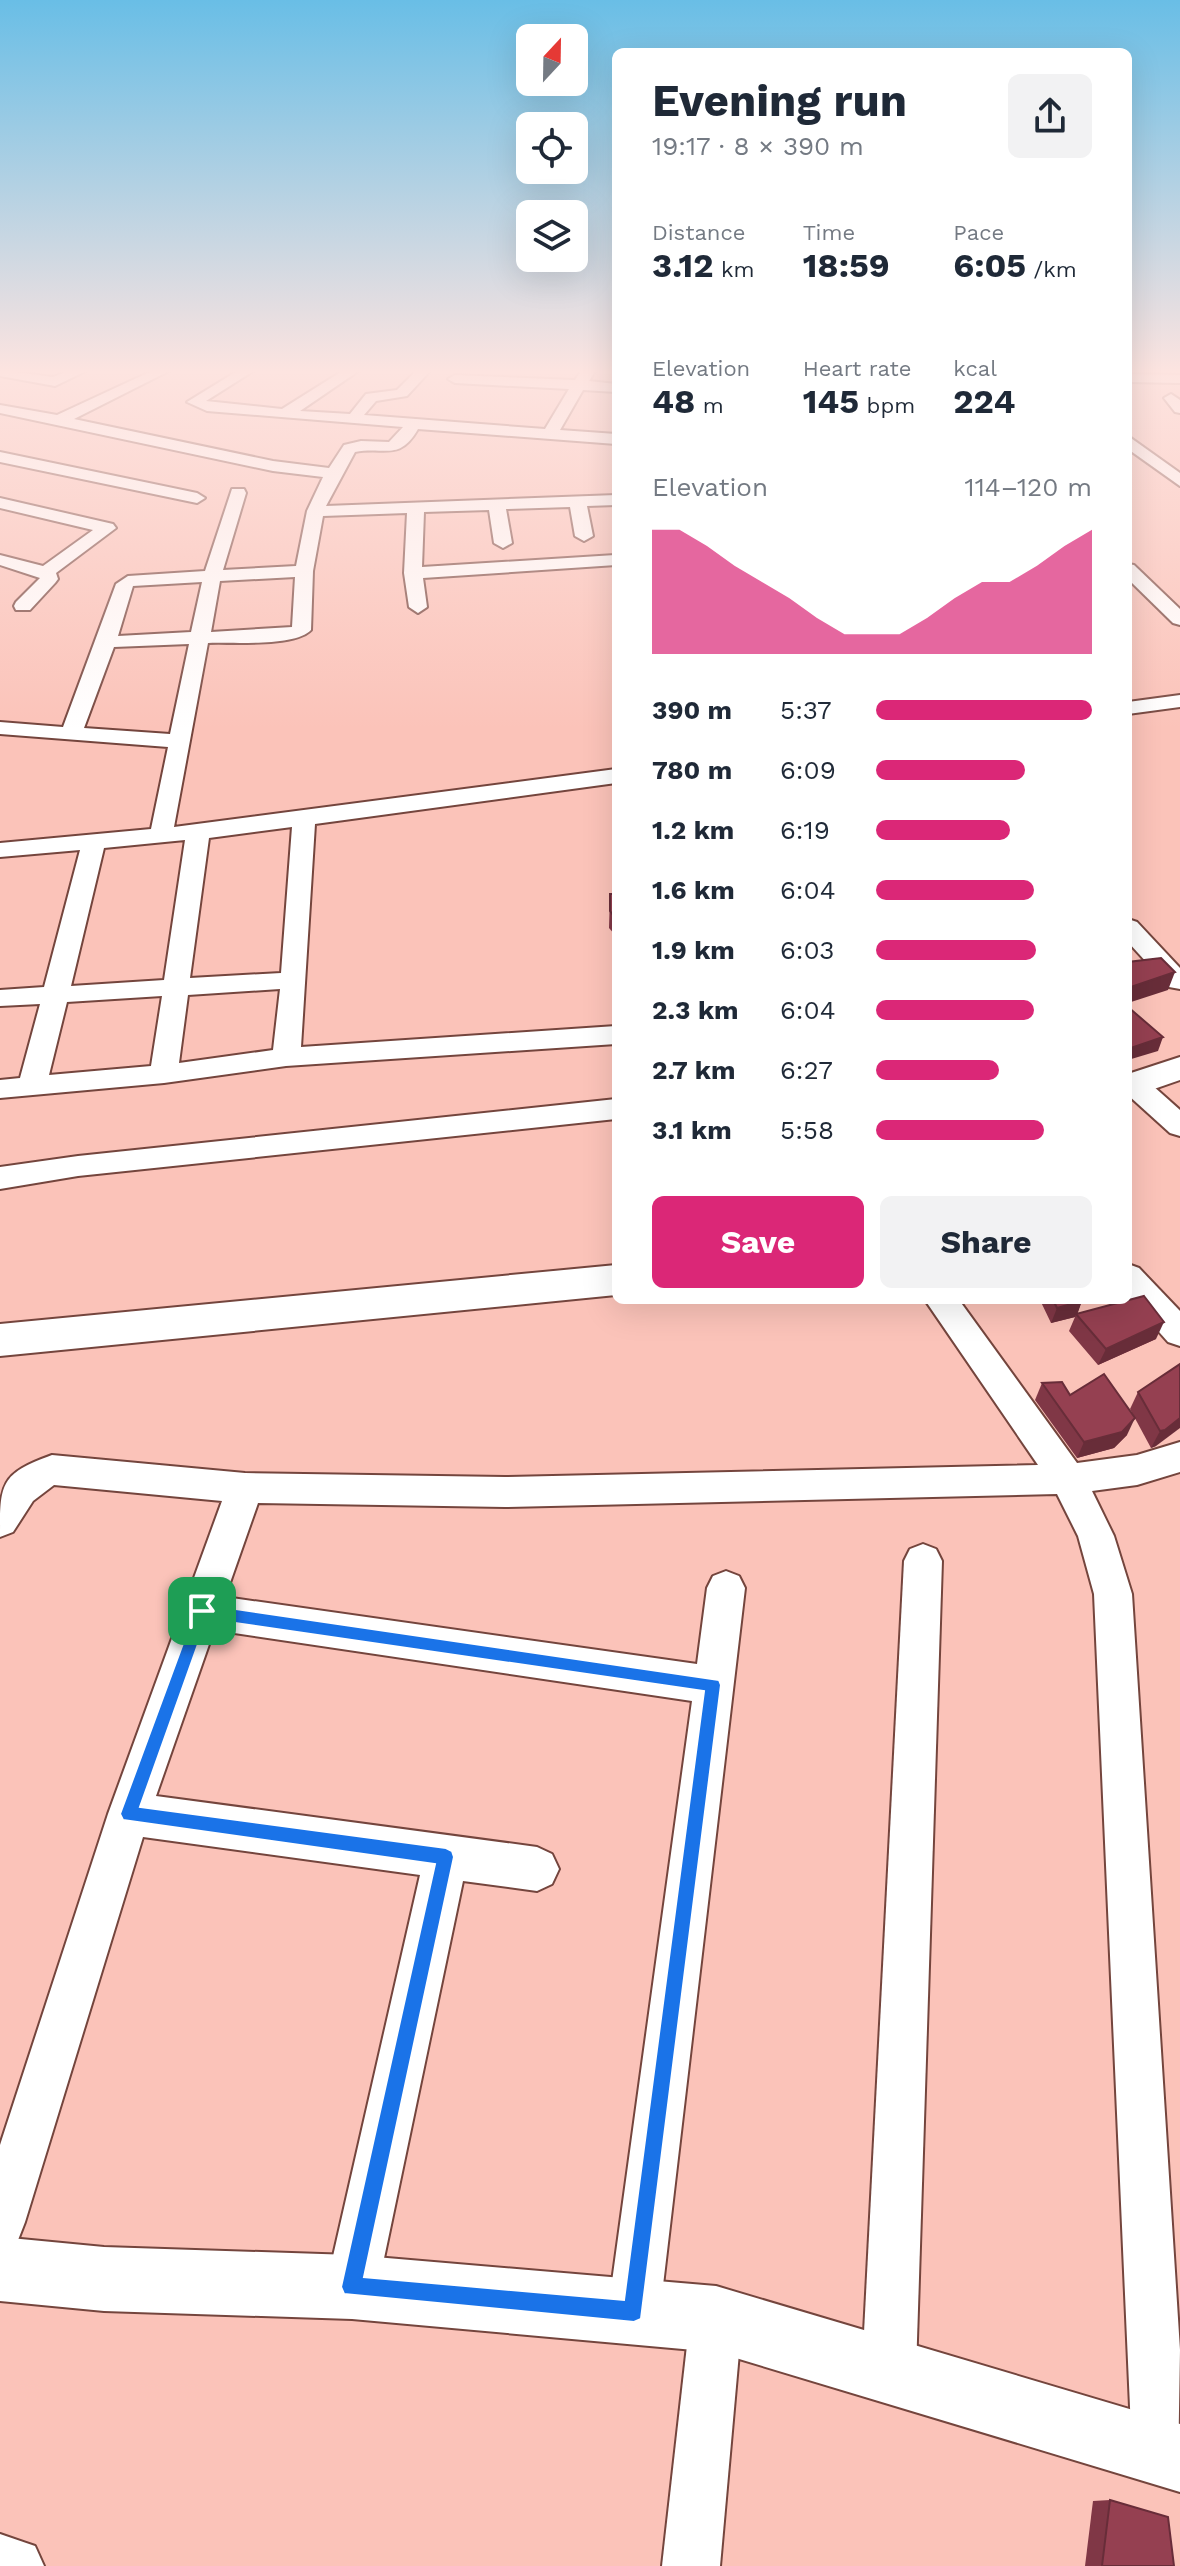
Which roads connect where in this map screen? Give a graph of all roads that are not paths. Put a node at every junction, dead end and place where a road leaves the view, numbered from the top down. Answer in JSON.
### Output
{"nodes":[{"id":1,"x":157,"y":490,"type":"edge"},
{"id":2,"x":325,"y":490,"type":"edge"},
{"id":3,"x":238,"y":493,"type":"dead end"},
{"id":4,"x":197,"y":498,"type":"dead end"},
{"id":5,"x":612,"y":500,"type":"edge"},
{"id":6,"x":578,"y":502,"type":"junction"},
{"id":7,"x":0,"y":503,"type":"edge"},
{"id":8,"x":497,"y":505,"type":"junction"},
{"id":9,"x":416,"y":509,"type":"junction"},
{"id":10,"x":315,"y":511,"type":"junction"},
{"id":11,"x":584,"y":536,"type":"dead end"},
{"id":12,"x":503,"y":543,"type":"dead end"},
{"id":13,"x":0,"y":560,"type":"edge"},
{"id":14,"x":612,"y":560,"type":"edge"},
{"id":15,"x":304,"y":571,"type":"junction"},
{"id":16,"x":46,"y":572,"type":"junction"},
{"id":17,"x":413,"y":573,"type":"junction"},
{"id":18,"x":1132,"y":573,"type":"edge"},
{"id":19,"x":212,"y":576,"type":"junction"},
{"id":20,"x":23,"y":606,"type":"dead end"},
{"id":21,"x":418,"y":607,"type":"dead end"},
{"id":22,"x":1180,"y":619,"type":"edge"},
{"id":23,"x":199,"y":637,"type":"junction"},
{"id":24,"x":106,"y":642,"type":"junction"},
{"id":25,"x":1180,"y":701,"type":"edge"},
{"id":26,"x":1132,"y":707,"type":"edge"},
{"id":27,"x":0,"y":728,"type":"edge"},
{"id":28,"x":71,"y":734,"type":"junction"},
{"id":29,"x":180,"y":741,"type":"junction"},
{"id":30,"x":612,"y":777,"type":"edge"},
{"id":31,"x":304,"y":818,"type":"junction"},
{"id":32,"x":198,"y":832,"type":"junction"},
{"id":33,"x":161,"y":835,"type":"junction"},
{"id":34,"x":94,"y":841,"type":"junction"},
{"id":35,"x":0,"y":850,"type":"edge"},
{"id":36,"x":1132,"y":931,"type":"edge"},
{"id":37,"x":294,"y":980,"type":"junction"},
{"id":38,"x":1178,"y":981,"type":"edge"},
{"id":39,"x":176,"y":985,"type":"junction"},
{"id":40,"x":56,"y":995,"type":"junction"},
{"id":41,"x":0,"y":998,"type":"edge"},
{"id":42,"x":612,"y":1035,"type":"edge"},
{"id":43,"x":286,"y":1057,"type":"junction"},
{"id":44,"x":1180,"y":1068,"type":"edge"},
{"id":45,"x":164,"y":1074,"type":"junction"},
{"id":46,"x":32,"y":1087,"type":"junction"},
{"id":47,"x":0,"y":1089,"type":"edge"},
{"id":48,"x":1139,"y":1092,"type":"edge"},
{"id":49,"x":612,"y":1109,"type":"edge"},
{"id":50,"x":1180,"y":1126,"type":"edge"},
{"id":51,"x":0,"y":1178,"type":"edge"},
{"id":52,"x":612,"y":1280,"type":"edge"},
{"id":53,"x":1132,"y":1280,"type":"edge"},
{"id":54,"x":944,"y":1304,"type":"edge"},
{"id":55,"x":1180,"y":1333,"type":"edge"},
{"id":56,"x":0,"y":1340,"type":"edge"},
{"id":57,"x":1180,"y":1457,"type":"edge"},
{"id":58,"x":1068,"y":1479,"type":"junction"},
{"id":59,"x":245,"y":1488,"type":"junction"},
{"id":60,"x":0,"y":1521,"type":"edge"},
{"id":61,"x":923,"y":1561,"type":"dead end"},
{"id":62,"x":726,"y":1588,"type":"dead end"},
{"id":63,"x":202,"y":1611,"type":"junction"},
{"id":64,"x":713,"y":1685,"type":"junction"},
{"id":65,"x":129,"y":1814,"type":"junction"},
{"id":66,"x":446,"y":1857,"type":"junction"},
{"id":67,"x":537,"y":1869,"type":"dead end"},
{"id":68,"x":0,"y":2222,"type":"edge"},
{"id":69,"x":0,"y":2269,"type":"edge"},
{"id":70,"x":352,"y":2287,"type":"junction"},
{"id":71,"x":634,"y":2311,"type":"junction"},
{"id":72,"x":716,"y":2319,"type":"junction"},
{"id":73,"x":889,"y":2371,"type":"junction"},
{"id":74,"x":1169,"y":2455,"type":"edge"},
{"id":75,"x":0,"y":2563,"type":"edge"},
{"id":76,"x":15,"y":2566,"type":"edge"},
{"id":77,"x":691,"y":2566,"type":"edge"}],
"edges":[{"from":1,"to":4,"type":"street"},
{"from":2,"to":10,"type":"street"},
{"from":3,"to":19,"type":"street"},
{"from":5,"to":6,"type":"street"},
{"from":6,"to":8,"type":"street"},
{"from":6,"to":11,"type":"street"},
{"from":7,"to":16,"type":"street"},
{"from":8,"to":9,"type":"street"},
{"from":8,"to":12,"type":"street"},
{"from":9,"to":10,"type":"street"},
{"from":9,"to":17,"type":"street"},
{"from":10,"to":15,"type":"street"},
{"from":13,"to":16,"type":"street"},
{"from":14,"to":17,"type":"street"},
{"from":15,"to":19,"type":"street"},
{"from":15,"to":23,"type":"street"},
{"from":16,"to":20,"type":"street"},
{"from":17,"to":21,"type":"street"},
{"from":18,"to":22,"type":"street"},
{"from":19,"to":23,"type":"street"},
{"from":19,"to":24,"type":"street"},
{"from":23,"to":24,"type":"street"},
{"from":23,"to":29,"type":"street"},
{"from":24,"to":28,"type":"street"},
{"from":25,"to":26,"type":"street"},
{"from":27,"to":28,"type":"street"},
{"from":28,"to":29,"type":"street"},
{"from":29,"to":33,"type":"street"},
{"from":30,"to":31,"type":"street"},
{"from":31,"to":32,"type":"street"},
{"from":31,"to":37,"type":"street"},
{"from":32,"to":33,"type":"street"},
{"from":32,"to":39,"type":"street"},
{"from":33,"to":34,"type":"street"},
{"from":34,"to":35,"type":"street"},
{"from":34,"to":40,"type":"street"},
{"from":36,"to":38,"type":"street"},
{"from":37,"to":39,"type":"street"},
{"from":37,"to":43,"type":"street"},
{"from":39,"to":40,"type":"street"},
{"from":39,"to":45,"type":"street"},
{"from":40,"to":41,"type":"street"},
{"from":40,"to":46,"type":"street"},
{"from":42,"to":43,"type":"street"},
{"from":43,"to":45,"type":"street"},
{"from":44,"to":48,"type":"street"},
{"from":45,"to":46,"type":"street"},
{"from":46,"to":47,"type":"street"},
{"from":48,"to":50,"type":"street"},
{"from":49,"to":51,"type":"street"},
{"from":52,"to":56,"type":"street"},
{"from":53,"to":55,"type":"street"},
{"from":54,"to":58,"type":"street"},
{"from":57,"to":58,"type":"street"},
{"from":58,"to":59,"type":"street"},
{"from":58,"to":74,"type":"street"},
{"from":59,"to":60,"type":"street"},
{"from":59,"to":63,"type":"street"},
{"from":61,"to":73,"type":"street"},
{"from":62,"to":64,"type":"street"},
{"from":63,"to":64,"type":"street"},
{"from":63,"to":65,"type":"street"},
{"from":64,"to":71,"type":"street"},
{"from":65,"to":66,"type":"street"},
{"from":65,"to":68,"type":"street"},
{"from":66,"to":67,"type":"street"},
{"from":66,"to":70,"type":"street"},
{"from":69,"to":70,"type":"street"},
{"from":70,"to":71,"type":"street"},
{"from":71,"to":72,"type":"street"},
{"from":72,"to":73,"type":"street"},
{"from":72,"to":77,"type":"street"},
{"from":73,"to":74,"type":"street"},
{"from":75,"to":76,"type":"street"}]}
